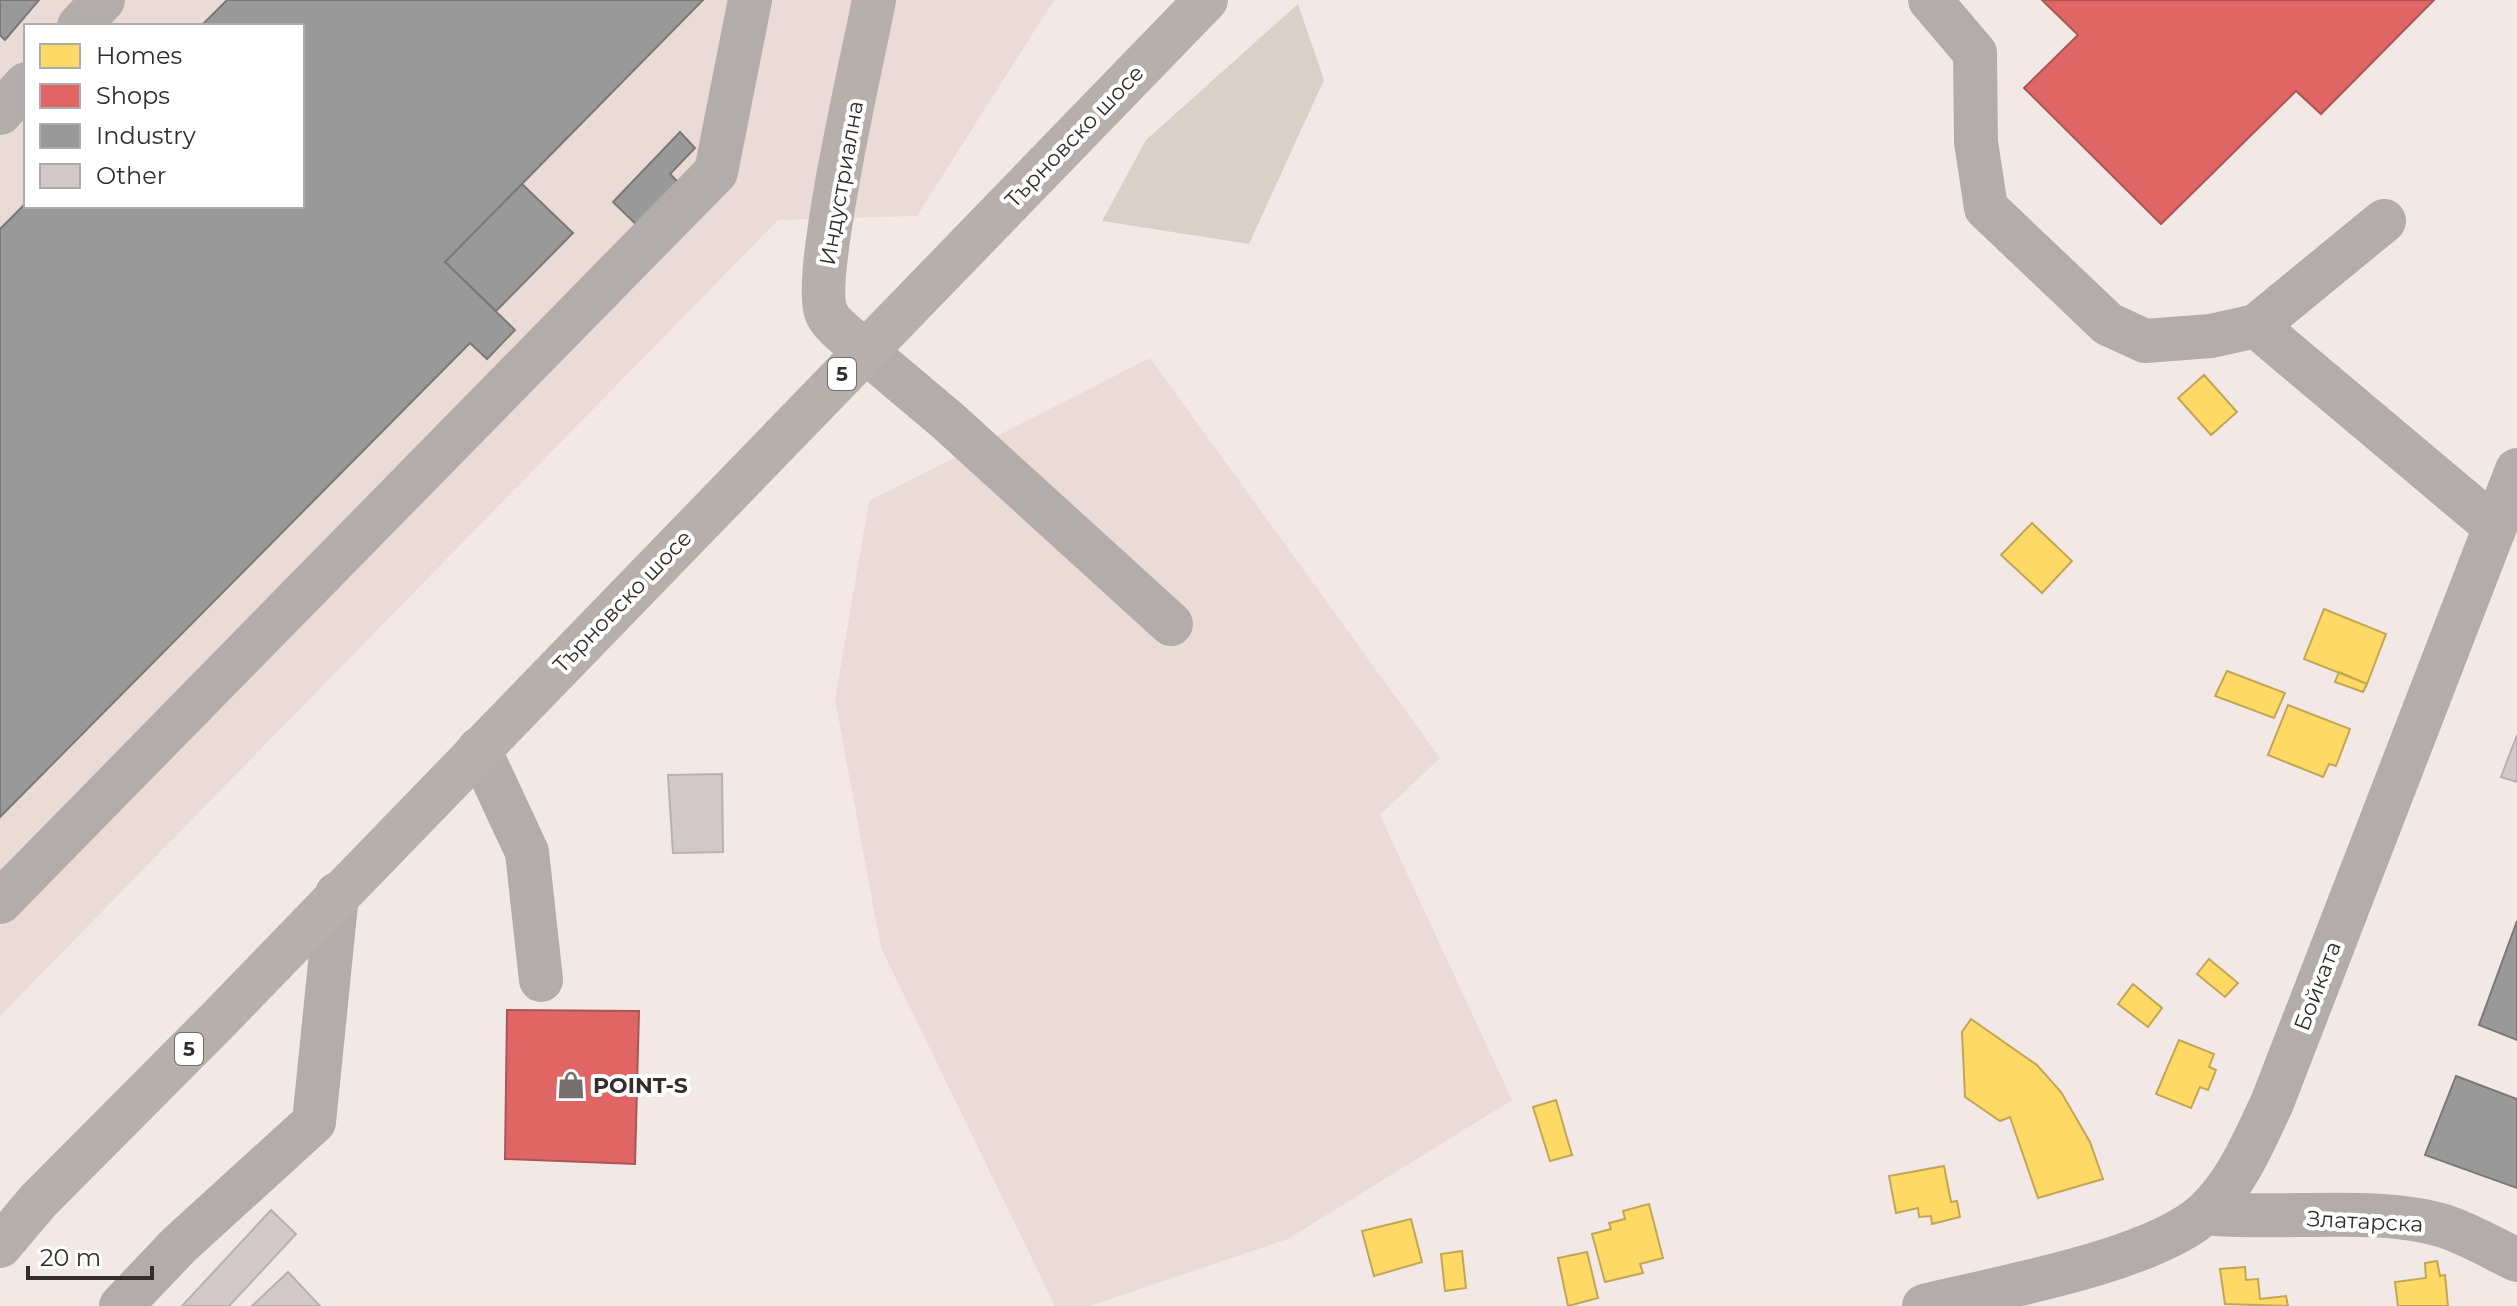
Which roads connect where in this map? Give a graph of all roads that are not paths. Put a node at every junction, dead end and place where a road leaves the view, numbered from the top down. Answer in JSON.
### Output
{"nodes":[{"id":1,"x":103,"y":0,"type":"edge"},
{"id":2,"x":750,"y":0,"type":"edge"},
{"id":3,"x":874,"y":0,"type":"edge"},
{"id":4,"x":1206,"y":0,"type":"edge"},
{"id":5,"x":1930,"y":0,"type":"edge"},
{"id":6,"x":81,"y":24,"type":"edge"},
{"id":7,"x":24,"y":86,"type":"edge"},
{"id":8,"x":0,"y":113,"type":"edge"},
{"id":9,"x":2384,"y":221,"type":"dead end"},
{"id":10,"x":2256,"y":326,"type":"junction"},
{"id":11,"x":865,"y":351,"type":"junction"},
{"id":12,"x":2517,"y":470,"type":"edge"},
{"id":13,"x":2495,"y":527,"type":"junction"},
{"id":14,"x":1171,"y":624,"type":"dead end"},
{"id":15,"x":479,"y":749,"type":"junction"},
{"id":16,"x":337,"y":894,"type":"junction"},
{"id":17,"x":0,"y":902,"type":"edge"},
{"id":18,"x":541,"y":980,"type":"dead end"},
{"id":19,"x":38,"y":1201,"type":"junction"},
{"id":20,"x":2205,"y":1213,"type":"junction"},
{"id":21,"x":0,"y":1230,"type":"edge"},
{"id":22,"x":0,"y":1246,"type":"edge"},
{"id":23,"x":2517,"y":1260,"type":"edge"},
{"id":24,"x":121,"y":1306,"type":"edge"},
{"id":25,"x":1924,"y":1306,"type":"edge"}],
"edges":[{"from":1,"to":6,"type":"street"},
{"from":2,"to":17,"type":"street"},
{"from":3,"to":11,"type":"main road","name":"Индустриална"},
{"from":4,"to":11,"type":"main road","name":"Търновско шосе","number":"5"},
{"from":5,"to":10,"type":"street"},
{"from":7,"to":8,"type":"street"},
{"from":9,"to":10,"type":"street"},
{"from":10,"to":13,"type":"street"},
{"from":11,"to":14,"type":"street"},
{"from":11,"to":15,"type":"main road","name":"Търновско шосе","number":"5"},
{"from":12,"to":13,"type":"street","name":"Бойката"},
{"from":13,"to":20,"type":"street","name":"Бойката"},
{"from":15,"to":16,"type":"main road","name":"Търновско шосе","number":"5"},
{"from":15,"to":18,"type":"street"},
{"from":16,"to":19,"type":"main road","name":"Търновско шосе","number":"5"},
{"from":16,"to":24,"type":"street"},
{"from":19,"to":21,"type":"main road","name":"Търновско шосе","number":"5"},
{"from":19,"to":22,"type":"main road","name":"Търновско шосе","number":"5"},
{"from":20,"to":23,"type":"street","name":"Златарска"},
{"from":20,"to":25,"type":"street","name":"Бойката"}]}
